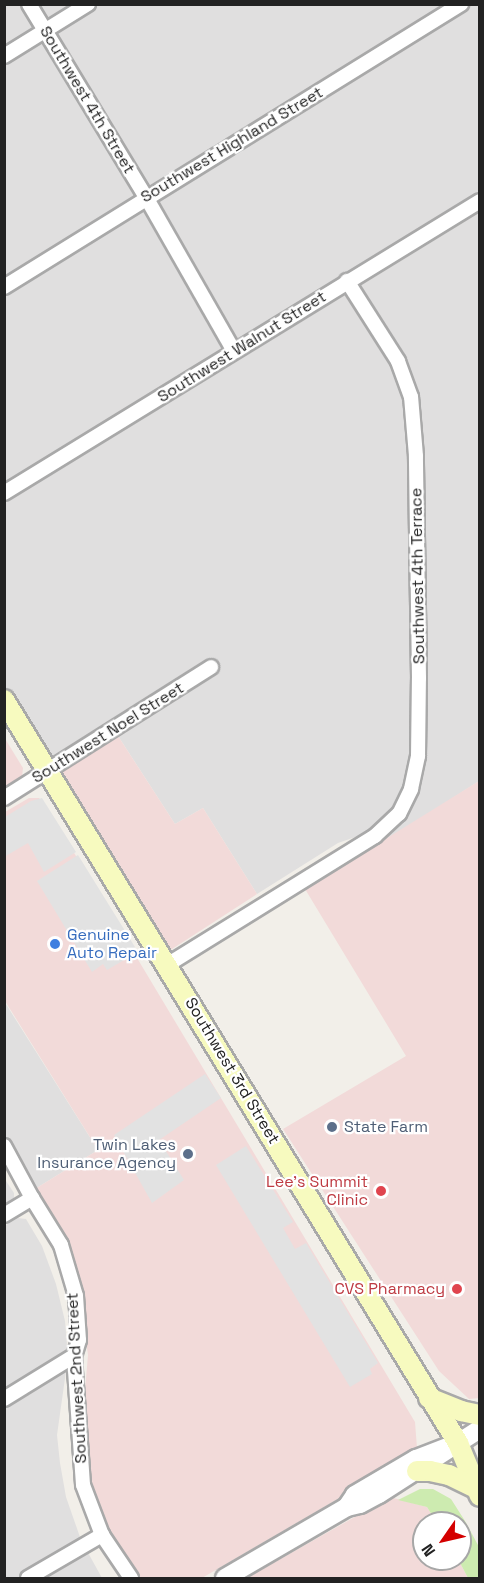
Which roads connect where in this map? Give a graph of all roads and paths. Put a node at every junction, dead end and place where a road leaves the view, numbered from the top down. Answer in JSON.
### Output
{"nodes":[{"id":1,"x":29,"y":4,"type":"edge"},
{"id":2,"x":88,"y":4,"type":"edge"},
{"id":3,"x":461,"y":4,"type":"edge"},
{"id":4,"x":45,"y":31,"type":"junction"},
{"id":5,"x":4,"y":56,"type":"edge"},
{"id":6,"x":146,"y":197,"type":"junction"},
{"id":7,"x":480,"y":201,"type":"edge"},
{"id":8,"x":347,"y":281,"type":"junction"},
{"id":9,"x":4,"y":287,"type":"edge"},
{"id":10,"x":234,"y":351,"type":"junction"},
{"id":11,"x":4,"y":493,"type":"edge"},
{"id":12,"x":211,"y":667,"type":"dead end"},
{"id":13,"x":4,"y":700,"type":"edge"},
{"id":14,"x":47,"y":772,"type":"junction"},
{"id":15,"x":4,"y":798,"type":"edge"},
{"id":16,"x":167,"y":965,"type":"junction"},
{"id":17,"x":4,"y":1146,"type":"edge"},
{"id":18,"x":32,"y":1198,"type":"junction"},
{"id":19,"x":4,"y":1215,"type":"edge"},
{"id":20,"x":74,"y":1356,"type":"junction"},
{"id":21,"x":429,"y":1398,"type":"junction"},
{"id":22,"x":4,"y":1399,"type":"edge"},
{"id":23,"x":480,"y":1415,"type":"edge"},
{"id":24,"x":480,"y":1429,"type":"edge"},
{"id":25,"x":458,"y":1443,"type":"junction"},
{"id":26,"x":480,"y":1456,"type":"edge"},
{"id":27,"x":417,"y":1471,"type":"junction"},
{"id":28,"x":477,"y":1492,"type":"edge"},
{"id":29,"x":347,"y":1507,"type":"junction"},
{"id":30,"x":102,"y":1535,"type":"junction"},
{"id":31,"x":28,"y":1578,"type":"edge"},
{"id":32,"x":131,"y":1578,"type":"edge"},
{"id":33,"x":225,"y":1578,"type":"edge"}],
"edges":[{"from":1,"to":4,"type":"street","name":"Southwest 4th Street"},
{"from":2,"to":4,"type":"street"},
{"from":3,"to":6,"type":"street","name":"Southwest Highland Street"},
{"from":4,"to":5,"type":"street"},
{"from":4,"to":6,"type":"street","name":"Southwest 4th Street"},
{"from":6,"to":9,"type":"street","name":"Southwest Highland Street"},
{"from":6,"to":10,"type":"street","name":"Southwest 4th Street"},
{"from":7,"to":8,"type":"street","name":"Southwest Walnut Street"},
{"from":8,"to":10,"type":"street","name":"Southwest Walnut Street"},
{"from":8,"to":16,"type":"street","name":"Southwest 4th Terrace"},
{"from":10,"to":11,"type":"street","name":"Southwest Walnut Street"},
{"from":12,"to":14,"type":"street","name":"Southwest Noel Street"},
{"from":13,"to":14,"type":"main road","name":"Southwest 3rd Street"},
{"from":14,"to":15,"type":"street","name":"Southwest Noel Street"},
{"from":14,"to":16,"type":"main road","name":"Southwest 3rd Street"},
{"from":16,"to":21,"type":"main road","name":"Southwest 3rd Street"},
{"from":17,"to":18,"type":"street","name":"Southwest 2nd Street"},
{"from":18,"to":19,"type":"street"},
{"from":18,"to":20,"type":"street","name":"Southwest 2nd Street"},
{"from":20,"to":22,"type":"street"},
{"from":20,"to":30,"type":"street","name":"Southwest 2nd Street"},
{"from":21,"to":23,"type":"main road"},
{"from":21,"to":25,"type":"main road","name":"Southwest 3rd Street"},
{"from":24,"to":25,"type":"street"},
{"from":25,"to":26,"type":"main road","name":"Southwest 3rd Street"},
{"from":25,"to":27,"type":"street"},
{"from":25,"to":28,"type":"main road","name":"Southwest 3rd Street"},
{"from":25,"to":29,"type":"street"},
{"from":27,"to":28,"type":"main road"},
{"from":27,"to":29,"type":"street"},
{"from":29,"to":33,"type":"street"},
{"from":30,"to":31,"type":"street"},
{"from":30,"to":32,"type":"street","name":"Southwest 2nd Street"}]}
